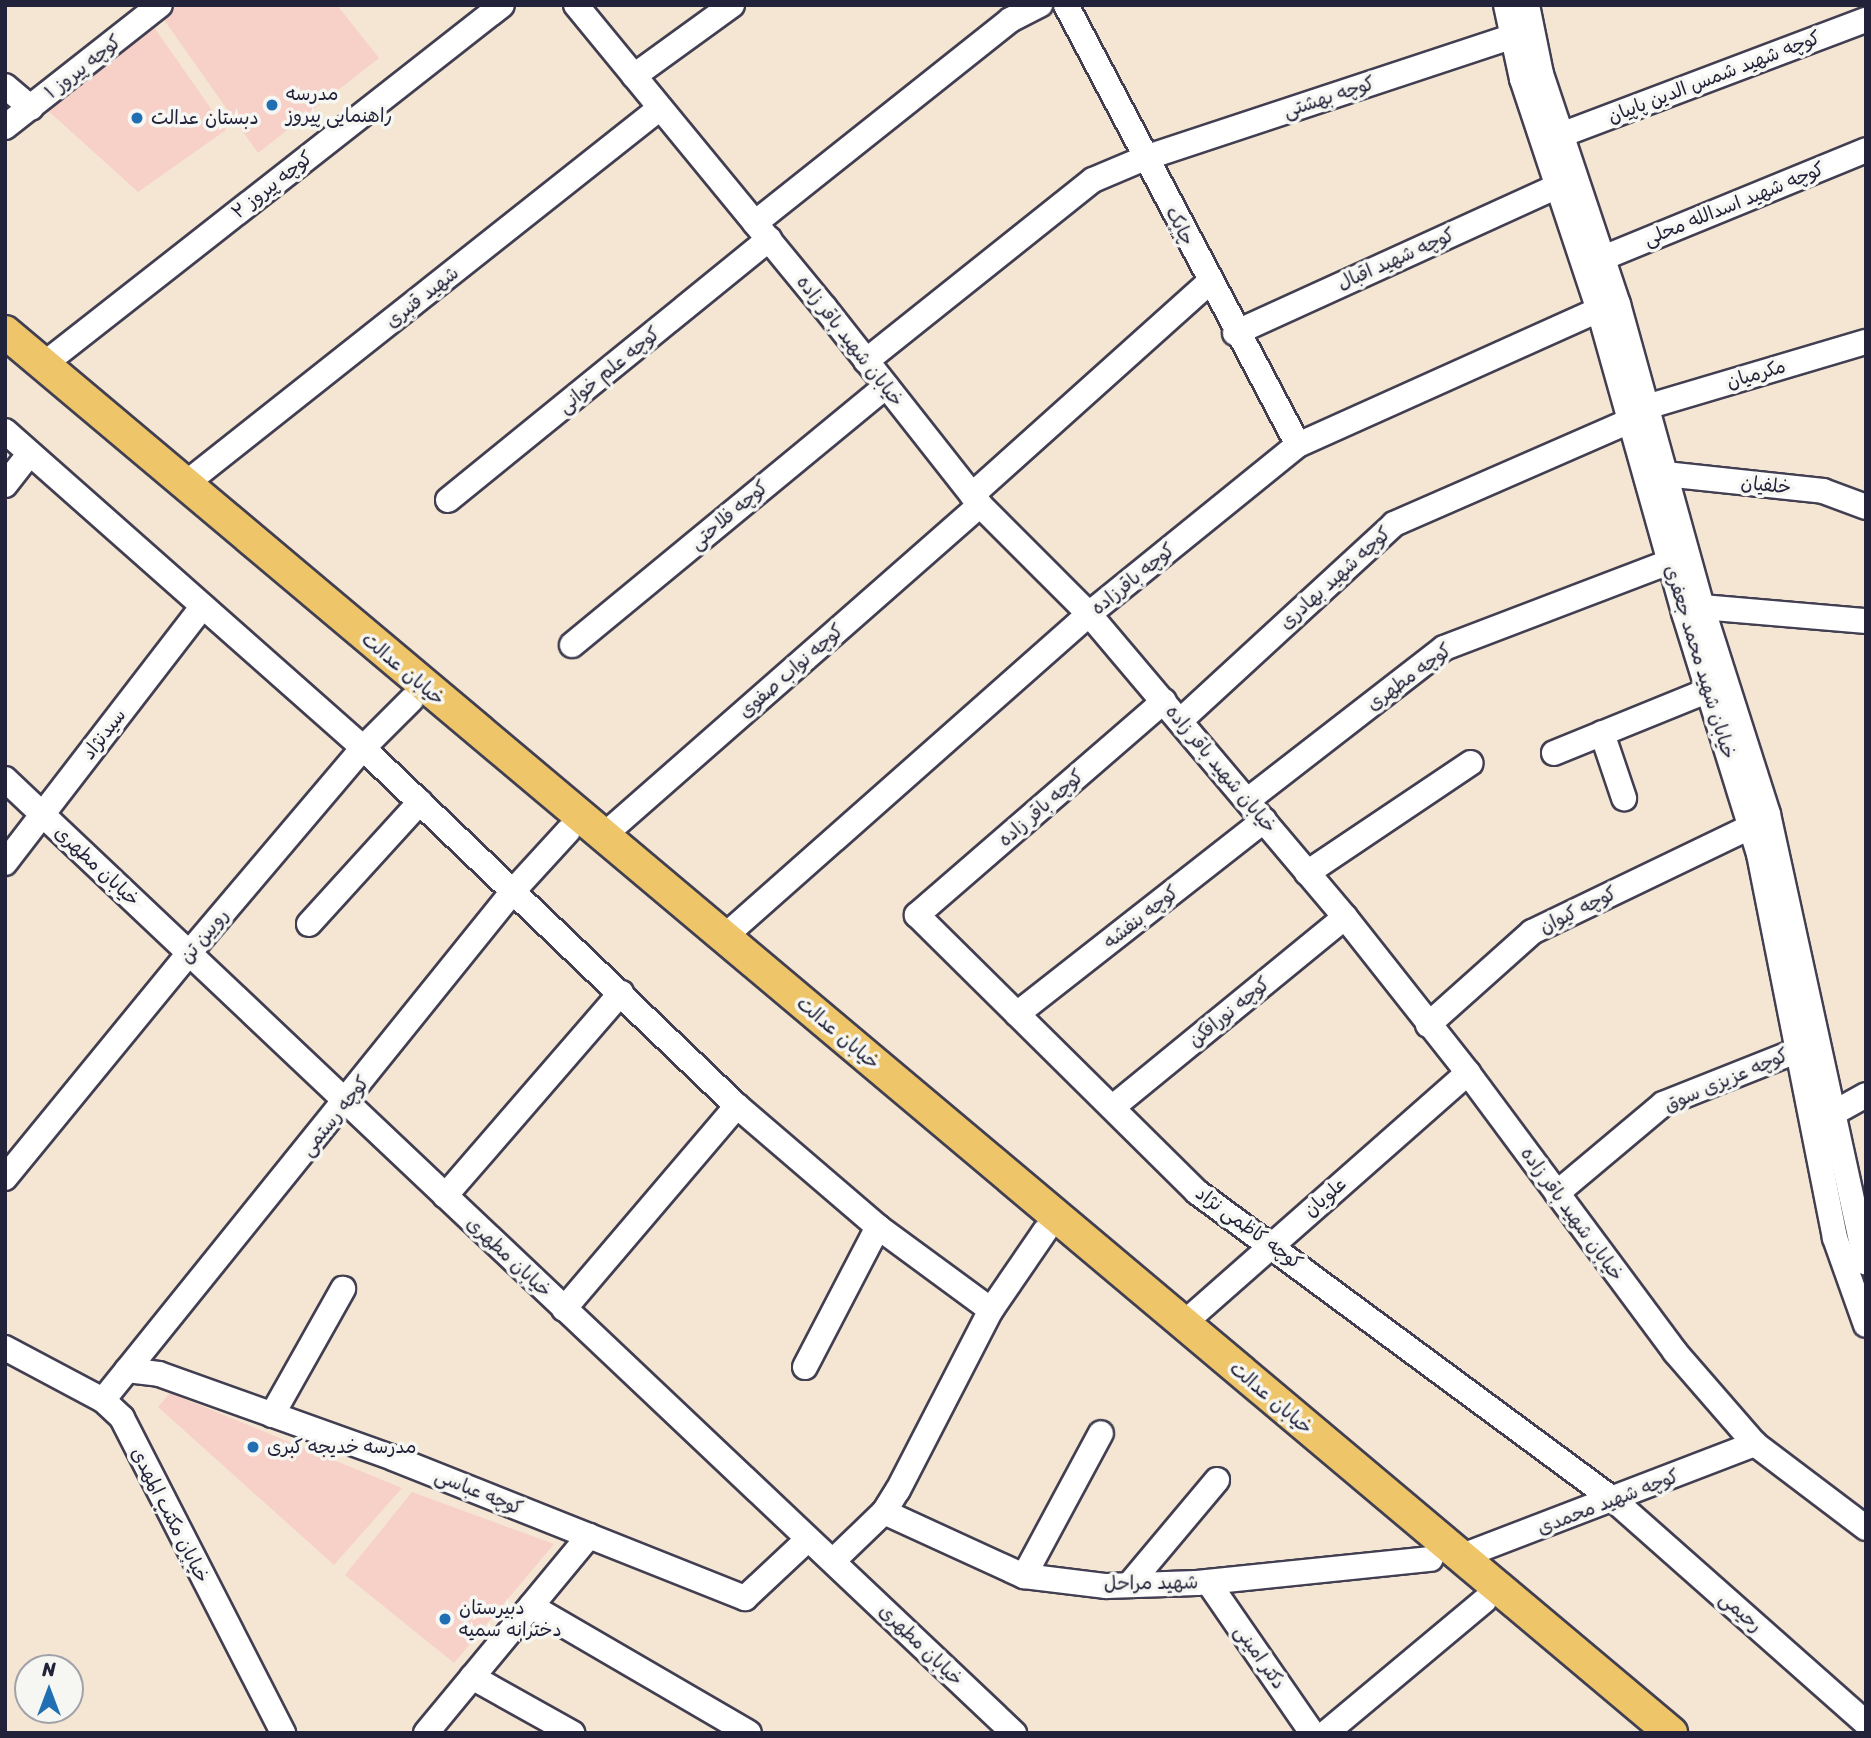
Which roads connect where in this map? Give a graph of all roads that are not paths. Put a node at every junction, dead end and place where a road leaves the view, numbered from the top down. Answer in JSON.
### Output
{"nodes":[{"id":1,"x":160,"y":5,"type":"edge"},
{"id":2,"x":502,"y":5,"type":"edge"},
{"id":3,"x":576,"y":5,"type":"edge"},
{"id":4,"x":732,"y":5,"type":"edge"},
{"id":5,"x":1040,"y":5,"type":"edge"},
{"id":6,"x":1066,"y":5,"type":"edge"},
{"id":7,"x":1506,"y":5,"type":"edge"},
{"id":8,"x":1527,"y":5,"type":"edge"},
{"id":9,"x":1866,"y":20,"type":"edge"},
{"id":10,"x":1513,"y":36,"type":"junction"},
{"id":11,"x":634,"y":76,"type":"junction"},
{"id":12,"x":5,"y":86,"type":"edge"},
{"id":13,"x":31,"y":108,"type":"junction"},
{"id":14,"x":660,"y":108,"type":"junction"},
{"id":15,"x":5,"y":127,"type":"edge"},
{"id":16,"x":1561,"y":135,"type":"junction"},
{"id":17,"x":1866,"y":150,"type":"edge"},
{"id":18,"x":1145,"y":158,"type":"junction"},
{"id":19,"x":1558,"y":186,"type":"junction"},
{"id":20,"x":762,"y":231,"type":"junction"},
{"id":21,"x":1602,"y":258,"type":"junction"},
{"id":22,"x":1209,"y":282,"type":"junction"},
{"id":23,"x":1599,"y":310,"type":"junction"},
{"id":24,"x":5,"y":332,"type":"edge"},
{"id":25,"x":1235,"y":333,"type":"junction"},
{"id":26,"x":1866,"y":342,"type":"edge"},
{"id":27,"x":5,"y":360,"type":"edge"},
{"id":28,"x":866,"y":361,"type":"junction"},
{"id":29,"x":43,"y":365,"type":"junction"},
{"id":30,"x":886,"y":386,"type":"junction"},
{"id":31,"x":1638,"y":414,"type":"junction"},
{"id":32,"x":5,"y":431,"type":"edge"},
{"id":33,"x":1298,"y":445,"type":"junction"},
{"id":34,"x":29,"y":454,"type":"junction"},
{"id":35,"x":1665,"y":474,"type":"junction"},
{"id":36,"x":5,"y":485,"type":"edge"},
{"id":37,"x":184,"y":485,"type":"junction"},
{"id":38,"x":449,"y":500,"type":"dead end"},
{"id":39,"x":976,"y":500,"type":"junction"},
{"id":40,"x":1866,"y":507,"type":"edge"},
{"id":41,"x":1669,"y":562,"type":"junction"},
{"id":42,"x":203,"y":606,"type":"junction"},
{"id":43,"x":1702,"y":607,"type":"junction"},
{"id":44,"x":1089,"y":614,"type":"junction"},
{"id":45,"x":1866,"y":621,"type":"edge"},
{"id":46,"x":572,"y":645,"type":"dead end"},
{"id":47,"x":1709,"y":690,"type":"junction"},
{"id":48,"x":411,"y":700,"type":"junction"},
{"id":49,"x":1164,"y":701,"type":"junction"},
{"id":50,"x":1180,"y":721,"type":"junction"},
{"id":51,"x":1602,"y":733,"type":"junction"},
{"id":52,"x":363,"y":748,"type":"junction"},
{"id":53,"x":1554,"y":753,"type":"dead end"},
{"id":54,"x":1471,"y":763,"type":"dead end"},
{"id":55,"x":5,"y":779,"type":"edge"},
{"id":56,"x":1624,"y":798,"type":"dead end"},
{"id":57,"x":1248,"y":800,"type":"junction"},
{"id":58,"x":420,"y":802,"type":"junction"},
{"id":59,"x":42,"y":814,"type":"junction"},
{"id":60,"x":1264,"y":820,"type":"junction"},
{"id":61,"x":1750,"y":827,"type":"junction"},
{"id":62,"x":568,"y":831,"type":"junction"},
{"id":63,"x":603,"y":836,"type":"junction"},
{"id":64,"x":5,"y":863,"type":"edge"},
{"id":65,"x":1307,"y":873,"type":"junction"},
{"id":66,"x":514,"y":890,"type":"junction"},
{"id":67,"x":917,"y":915,"type":"joint"},
{"id":68,"x":1345,"y":918,"type":"junction"},
{"id":69,"x":309,"y":925,"type":"dead end"},
{"id":70,"x":724,"y":937,"type":"junction"},
{"id":71,"x":189,"y":953,"type":"junction"},
{"id":72,"x":621,"y":993,"type":"junction"},
{"id":73,"x":1017,"y":1014,"type":"junction"},
{"id":74,"x":1428,"y":1025,"type":"junction"},
{"id":75,"x":1800,"y":1050,"type":"junction"},
{"id":76,"x":1468,"y":1073,"type":"junction"},
{"id":77,"x":1866,"y":1095,"type":"edge"},
{"id":78,"x":346,"y":1103,"type":"junction"},
{"id":79,"x":737,"y":1105,"type":"junction"},
{"id":80,"x":1113,"y":1107,"type":"junction"},
{"id":81,"x":1832,"y":1114,"type":"junction"},
{"id":82,"x":5,"y":1178,"type":"edge"},
{"id":83,"x":1557,"y":1193,"type":"junction"},
{"id":84,"x":445,"y":1196,"type":"junction"},
{"id":85,"x":1852,"y":1226,"type":"edge"},
{"id":86,"x":878,"y":1227,"type":"junction"},
{"id":87,"x":1045,"y":1231,"type":"junction"},
{"id":88,"x":1271,"y":1243,"type":"junction"},
{"id":89,"x":1866,"y":1262,"type":"edge"},
{"id":90,"x":343,"y":1289,"type":"dead end"},
{"id":91,"x":564,"y":1309,"type":"junction"},
{"id":92,"x":991,"y":1310,"type":"junction"},
{"id":93,"x":1183,"y":1324,"type":"junction"},
{"id":94,"x":1866,"y":1325,"type":"edge"},
{"id":95,"x":5,"y":1348,"type":"edge"},
{"id":96,"x":805,"y":1367,"type":"dead end"},
{"id":97,"x":127,"y":1370,"type":"junction"},
{"id":98,"x":103,"y":1400,"type":"junction"},
{"id":99,"x":272,"y":1415,"type":"junction"},
{"id":100,"x":1101,"y":1433,"type":"dead end"},
{"id":101,"x":1755,"y":1444,"type":"junction"},
{"id":102,"x":1217,"y":1480,"type":"dead end"},
{"id":103,"x":1615,"y":1501,"type":"junction"},
{"id":104,"x":884,"y":1512,"type":"junction"},
{"id":105,"x":1866,"y":1528,"type":"edge"},
{"id":106,"x":589,"y":1536,"type":"junction"},
{"id":107,"x":808,"y":1539,"type":"junction"},
{"id":108,"x":1445,"y":1558,"type":"junction"},
{"id":109,"x":834,"y":1561,"type":"junction"},
{"id":110,"x":1024,"y":1576,"type":"junction"},
{"id":111,"x":1208,"y":1581,"type":"junction"},
{"id":112,"x":1129,"y":1585,"type":"junction"},
{"id":113,"x":1484,"y":1601,"type":"junction"},
{"id":114,"x":531,"y":1606,"type":"junction"},
{"id":115,"x":472,"y":1677,"type":"junction"},
{"id":116,"x":1866,"y":1723,"type":"edge"},
{"id":117,"x":283,"y":1733,"type":"edge"},
{"id":118,"x":426,"y":1733,"type":"edge"},
{"id":119,"x":572,"y":1733,"type":"edge"},
{"id":120,"x":749,"y":1733,"type":"edge"},
{"id":121,"x":1014,"y":1733,"type":"edge"},
{"id":122,"x":1312,"y":1733,"type":"edge"},
{"id":123,"x":1326,"y":1733,"type":"edge"},
{"id":124,"x":1642,"y":1733,"type":"edge"},
{"id":125,"x":1671,"y":1733,"type":"edge"}],
"edges":[{"from":1,"to":13,"type":"street","name":"کوچه پیروز ۱"},
{"from":2,"to":29,"type":"street","name":"کوچه پیروز ۲"},
{"from":3,"to":11,"type":"street","name":"خیابان شهید باقر زاده"},
{"from":4,"to":11,"type":"street"},
{"from":5,"to":20,"type":"street","name":"کوچه علم خوانی"},
{"from":6,"to":18,"type":"street","name":"چابک"},
{"from":7,"to":10,"type":"street","name":"خیابان شهید محمد جعفری"},
{"from":8,"to":16,"type":"street","name":"خیابان شهید محمد جعفری"},
{"from":9,"to":16,"type":"street","name":"کوچه شهید شمس الدین پاپیان"},
{"from":10,"to":18,"type":"street","name":"کوچه بهشتی"},
{"from":10,"to":19,"type":"street","name":"خیابان شهید محمد جعفری"},
{"from":11,"to":14,"type":"street","name":"خیابان شهید باقر زاده"},
{"from":12,"to":13,"type":"street"},
{"from":13,"to":15,"type":"street","name":"کوچه پیروز ۱"},
{"from":14,"to":20,"type":"street","name":"خیابان شهید باقر زاده"},
{"from":14,"to":37,"type":"street","name":"شهید قنبری"},
{"from":16,"to":21,"type":"street","name":"خیابان شهید محمد جعفری"},
{"from":17,"to":21,"type":"street","name":"کوچه شهید اسدالله محلی"},
{"from":18,"to":22,"type":"street","name":"چابک"},
{"from":18,"to":28,"type":"street","name":"کوچه بهشتی"},
{"from":19,"to":23,"type":"street","name":"خیابان شهید محمد جعفری"},
{"from":19,"to":25,"type":"street","name":"کوچه شهید اقبال"},
{"from":20,"to":28,"type":"street","name":"خیابان شهید باقر زاده"},
{"from":20,"to":38,"type":"street","name":"کوچه علم خوانی"},
{"from":21,"to":31,"type":"street","name":"خیابان شهید محمد جعفری"},
{"from":22,"to":25,"type":"street","name":"چابک"},
{"from":22,"to":39,"type":"street","name":"کوچه نواب صفوی"},
{"from":23,"to":31,"type":"street","name":"خیابان شهید محمد جعفری"},
{"from":23,"to":33,"type":"street","name":"کوچه باقرزاده"},
{"from":24,"to":29,"type":"main road","name":"خیابان عدالت"},
{"from":25,"to":33,"type":"street","name":"چابک"},
{"from":26,"to":31,"type":"street","name":"مکرمیان"},
{"from":27,"to":48,"type":"main road","name":"خیابان عدالت"},
{"from":28,"to":30,"type":"street","name":"خیابان شهید باقر زاده"},
{"from":29,"to":37,"type":"main road","name":"خیابان عدالت"},
{"from":30,"to":39,"type":"street","name":"خیابان شهید باقر زاده"},
{"from":30,"to":46,"type":"street","name":"کوچه فلاحتی"},
{"from":31,"to":35,"type":"street","name":"خیابان شهید محمد جعفری"},
{"from":31,"to":41,"type":"street","name":"خیابان شهید محمد جعفری"},
{"from":31,"to":50,"type":"street","name":"کوچه شهید بهادری"},
{"from":32,"to":34,"type":"street"},
{"from":33,"to":44,"type":"street","name":"کوچه باقرزاده"},
{"from":34,"to":36,"type":"street"},
{"from":34,"to":42,"type":"street"},
{"from":35,"to":40,"type":"street","name":"خلفیان"},
{"from":35,"to":43,"type":"street","name":"خیابان شهید محمد جعفری"},
{"from":37,"to":63,"type":"main road","name":"خیابان عدالت"},
{"from":39,"to":44,"type":"street","name":"خیابان شهید باقر زاده"},
{"from":39,"to":63,"type":"street","name":"کوچه نواب صفوی"},
{"from":41,"to":47,"type":"street","name":"خیابان شهید محمد جعفری"},
{"from":41,"to":57,"type":"street","name":"کوچه مطهری"},
{"from":42,"to":52,"type":"street"},
{"from":42,"to":59,"type":"street","name":"سیدنژاد"},
{"from":43,"to":45,"type":"street"},
{"from":43,"to":81,"type":"street","name":"خیابان شهید محمد جعفری"},
{"from":44,"to":49,"type":"street","name":"خیابان شهید باقر زاده"},
{"from":44,"to":70,"type":"street","name":"کوچه باقرزاده"},
{"from":47,"to":51,"type":"street"},
{"from":47,"to":61,"type":"street","name":"خیابان شهید محمد جعفری"},
{"from":48,"to":52,"type":"street","name":"رویین تن"},
{"from":48,"to":62,"type":"main road","name":"خیابان عدالت"},
{"from":49,"to":50,"type":"street","name":"خیابان شهید باقر زاده"},
{"from":49,"to":67,"type":"street","name":"کوچه باقر زاده"},
{"from":50,"to":57,"type":"street","name":"خیابان شهید باقر زاده"},
{"from":51,"to":53,"type":"street"},
{"from":51,"to":56,"type":"street"},
{"from":52,"to":58,"type":"street"},
{"from":52,"to":71,"type":"street","name":"رویین تن"},
{"from":54,"to":65,"type":"street"},
{"from":55,"to":59,"type":"street","name":"خیابان مطهری"},
{"from":57,"to":60,"type":"street","name":"خیابان شهید باقر زاده"},
{"from":58,"to":66,"type":"street"},
{"from":58,"to":69,"type":"street"},
{"from":59,"to":64,"type":"street","name":"سیدنژاد"},
{"from":59,"to":71,"type":"street","name":"خیابان مطهری"},
{"from":60,"to":65,"type":"street","name":"خیابان شهید باقر زاده"},
{"from":60,"to":73,"type":"street","name":"کوچه بنفشه"},
{"from":61,"to":74,"type":"street","name":"کوچه کیوان"},
{"from":61,"to":75,"type":"street","name":"خیابان شهید محمد جعفری"},
{"from":62,"to":66,"type":"street","name":"کوچه رستمی"},
{"from":62,"to":87,"type":"main road","name":"خیابان عدالت"},
{"from":63,"to":70,"type":"main road","name":"خیابان عدالت"},
{"from":65,"to":68,"type":"street","name":"خیابان شهید باقر زاده"},
{"from":66,"to":72,"type":"street"},
{"from":66,"to":78,"type":"street","name":"کوچه رستمی"},
{"from":67,"to":73,"type":"street","name":"کوچه کاظمی نژاد"},
{"from":68,"to":74,"type":"street","name":"خیابان شهید باقر زاده"},
{"from":68,"to":80,"type":"street","name":"کوچه نورافکن"},
{"from":70,"to":93,"type":"main road","name":"خیابان عدالت"},
{"from":71,"to":78,"type":"street","name":"خیابان مطهری"},
{"from":71,"to":82,"type":"street","name":"رویین تن"},
{"from":72,"to":79,"type":"street"},
{"from":72,"to":84,"type":"street"},
{"from":73,"to":80,"type":"street","name":"کوچه کاظمی نژاد"},
{"from":74,"to":76,"type":"street","name":"خیابان شهید باقر زاده"},
{"from":75,"to":83,"type":"street","name":"کوچه عزیزی سوق"},
{"from":75,"to":85,"type":"street","name":"خیابان شهید محمد جعفری"},
{"from":76,"to":83,"type":"street","name":"خیابان شهید باقر زاده"},
{"from":76,"to":88,"type":"street","name":"علویان"},
{"from":77,"to":81,"type":"street"},
{"from":78,"to":84,"type":"street","name":"خیابان مطهری"},
{"from":78,"to":97,"type":"street","name":"کوچه رستمی"},
{"from":79,"to":86,"type":"street"},
{"from":79,"to":91,"type":"street"},
{"from":80,"to":88,"type":"street","name":"کوچه کاظمی نژاد"},
{"from":81,"to":85,"type":"street","name":"خیابان شهید محمد جعفری"},
{"from":83,"to":101,"type":"street","name":"خیابان شهید باقر زاده"},
{"from":84,"to":91,"type":"street","name":"خیابان مطهری"},
{"from":85,"to":89,"type":"street","name":"خیابان شهید محمد جعفری"},
{"from":85,"to":94,"type":"street","name":"خیابان شهید محمد جعفری"},
{"from":86,"to":92,"type":"street"},
{"from":86,"to":96,"type":"street"},
{"from":87,"to":92,"type":"street"},
{"from":87,"to":108,"type":"main road","name":"خیابان عدالت"},
{"from":88,"to":93,"type":"street","name":"علویان"},
{"from":88,"to":103,"type":"street","name":"کوچه کاظمی نژاد"},
{"from":90,"to":99,"type":"street"},
{"from":91,"to":107,"type":"street","name":"خیابان مطهری"},
{"from":92,"to":104,"type":"street"},
{"from":93,"to":108,"type":"main road","name":"خیابان عدالت"},
{"from":95,"to":98,"type":"street","name":"خیابان مکتب المهدی"},
{"from":97,"to":98,"type":"street","name":"کوچه رستمی"},
{"from":97,"to":99,"type":"street","name":"کوچه عباسی"},
{"from":98,"to":117,"type":"street","name":"خیابان مکتب المهدی"},
{"from":99,"to":106,"type":"street","name":"کوچه عباسی"},
{"from":100,"to":110,"type":"street"},
{"from":101,"to":103,"type":"street","name":"کوچه شهید محمدی"},
{"from":101,"to":105,"type":"street","name":"خیابان شهید باقر زاده"},
{"from":102,"to":112,"type":"street"},
{"from":103,"to":108,"type":"street","name":"کوچه شهید محمدی"},
{"from":103,"to":116,"type":"street","name":"رحیمی"},
{"from":104,"to":109,"type":"street"},
{"from":104,"to":110,"type":"street","name":"شهید مراحل"},
{"from":106,"to":107,"type":"street","name":"کوچه عباسی"},
{"from":106,"to":114,"type":"street"},
{"from":107,"to":109,"type":"street","name":"خیابان مطهری"},
{"from":108,"to":111,"type":"street","name":"شهید مراحل"},
{"from":108,"to":113,"type":"main road","name":"خیابان عدالت"},
{"from":108,"to":125,"type":"main road","name":"خیابان عدالت"},
{"from":109,"to":121,"type":"street","name":"خیابان مطهری"},
{"from":110,"to":112,"type":"street","name":"شهید مراحل"},
{"from":111,"to":112,"type":"street","name":"شهید مراحل"},
{"from":111,"to":122,"type":"street","name":"دکتر امینی"},
{"from":113,"to":123,"type":"street"},
{"from":113,"to":124,"type":"main road","name":"خیابان عدالت"},
{"from":114,"to":115,"type":"street"},
{"from":114,"to":120,"type":"street"},
{"from":115,"to":118,"type":"street"},
{"from":115,"to":119,"type":"street"}]}
